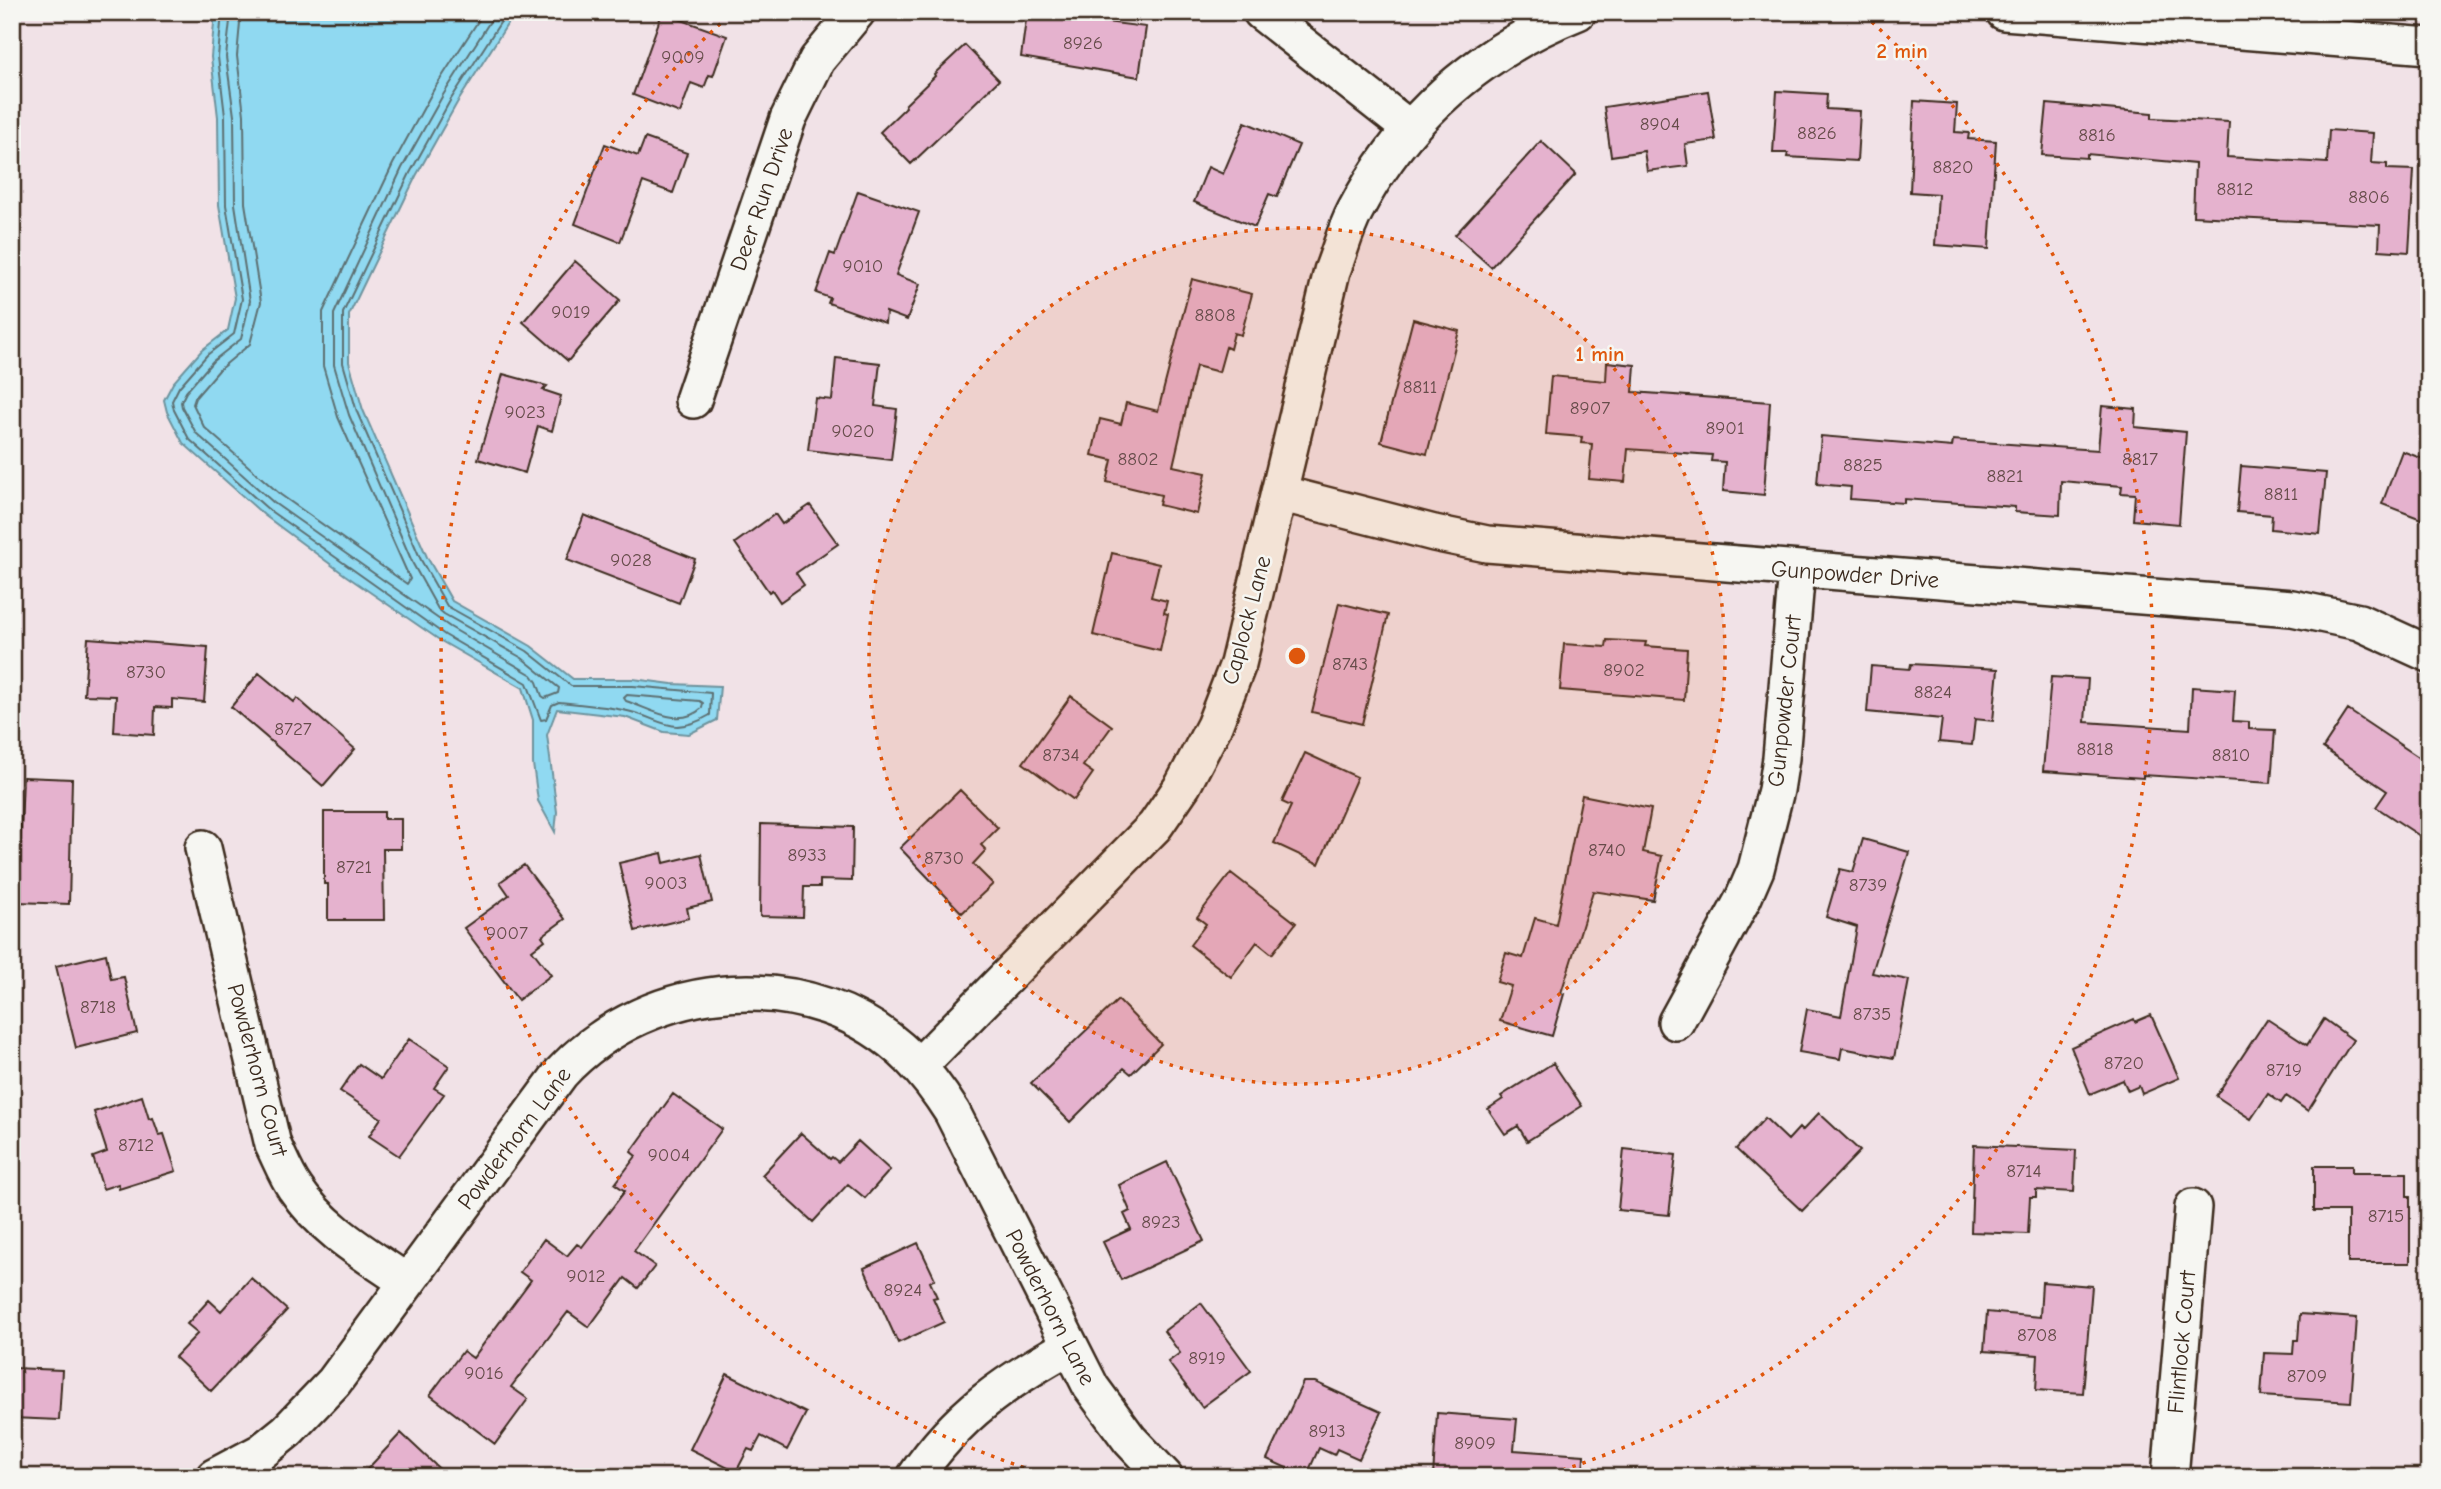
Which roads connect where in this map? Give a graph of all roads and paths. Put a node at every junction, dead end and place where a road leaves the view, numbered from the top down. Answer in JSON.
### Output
{"nodes":[{"id":1,"x":856,"y":12,"type":"edge"},
{"id":2,"x":1261,"y":12,"type":"edge"},
{"id":3,"x":1578,"y":12,"type":"edge"},
{"id":4,"x":2004,"y":12,"type":"edge"},
{"id":5,"x":2429,"y":46,"type":"edge"},
{"id":6,"x":1410,"y":129,"type":"junction"},
{"id":7,"x":693,"y":400,"type":"dead end"},
{"id":8,"x":1279,"y":493,"type":"junction"},
{"id":9,"x":1797,"y":569,"type":"junction"},
{"id":10,"x":2429,"y":654,"type":"edge"},
{"id":11,"x":203,"y":848,"type":"dead end"},
{"id":12,"x":1676,"y":1022,"type":"dead end"},
{"id":13,"x":918,"y":1067,"type":"junction"},
{"id":14,"x":2193,"y":1207,"type":"dead end"},
{"id":15,"x":407,"y":1282,"type":"junction"},
{"id":16,"x":1070,"y":1346,"type":"junction"},
{"id":17,"x":214,"y":1477,"type":"edge"},
{"id":18,"x":915,"y":1477,"type":"edge"},
{"id":19,"x":1165,"y":1477,"type":"edge"},
{"id":20,"x":2170,"y":1477,"type":"edge"}],
"edges":[{"from":1,"to":7,"type":"street","name":"Deer Run Drive"},
{"from":2,"to":6,"type":"street"},
{"from":3,"to":6,"type":"street"},
{"from":4,"to":5,"type":"street"},
{"from":6,"to":8,"type":"street","name":"Caplock Lane"},
{"from":8,"to":9,"type":"street","name":"Gunpowder Drive"},
{"from":8,"to":13,"type":"street","name":"Caplock Lane"},
{"from":9,"to":10,"type":"street","name":"Gunpowder Drive"},
{"from":9,"to":12,"type":"street","name":"Gunpowder Court"},
{"from":11,"to":15,"type":"street","name":"Powderhorn Court"},
{"from":13,"to":15,"type":"street","name":"Powderhorn Lane"},
{"from":13,"to":16,"type":"street","name":"Powderhorn Lane"},
{"from":14,"to":20,"type":"street","name":"Flintlock Court"},
{"from":15,"to":17,"type":"street","name":"Powderhorn Lane"},
{"from":16,"to":18,"type":"street"},
{"from":16,"to":19,"type":"street","name":"Powderhorn Lane"}]}
